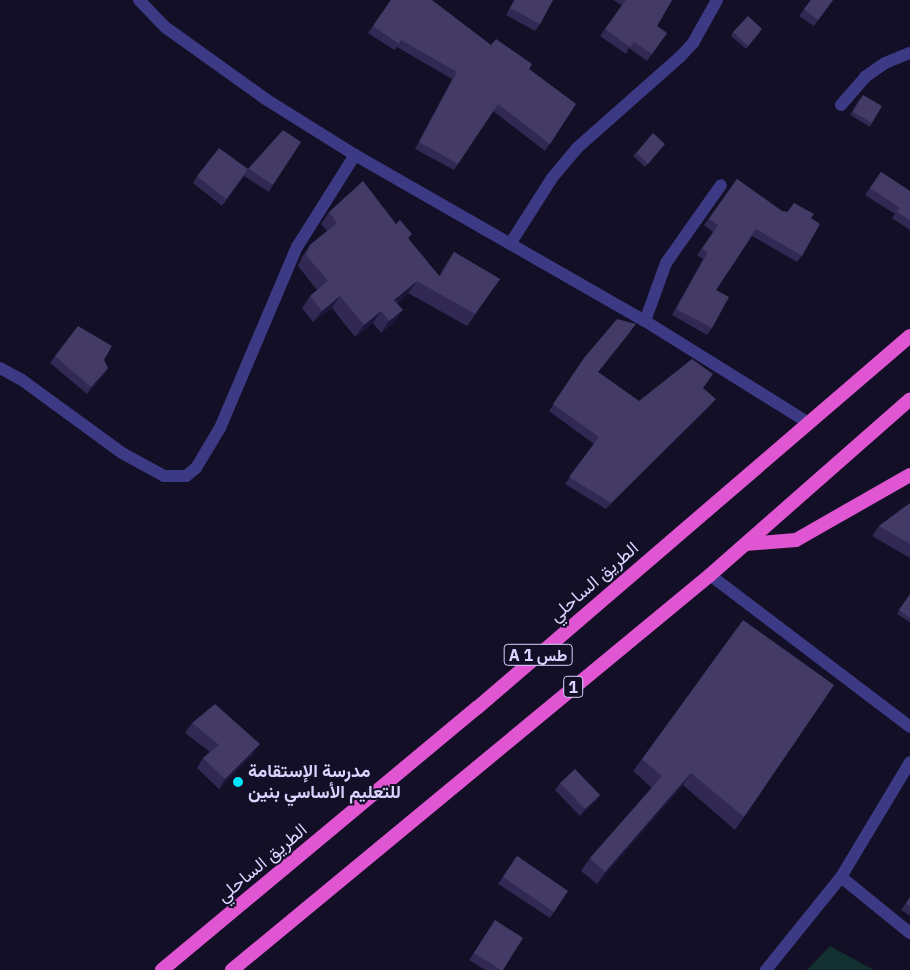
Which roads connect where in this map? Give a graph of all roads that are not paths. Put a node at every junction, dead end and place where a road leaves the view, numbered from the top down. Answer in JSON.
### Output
{"nodes":[{"id":1,"x":139,"y":0,"type":"edge"},
{"id":2,"x":717,"y":0,"type":"edge"},
{"id":3,"x":910,"y":53,"type":"edge"},
{"id":4,"x":841,"y":105,"type":"dead end"},
{"id":5,"x":355,"y":155,"type":"junction"},
{"id":6,"x":721,"y":185,"type":"dead end"},
{"id":7,"x":510,"y":244,"type":"junction"},
{"id":8,"x":645,"y":321,"type":"junction"},
{"id":9,"x":910,"y":336,"type":"edge"},
{"id":10,"x":0,"y":368,"type":"edge"},
{"id":11,"x":910,"y":399,"type":"edge"},
{"id":12,"x":809,"y":423,"type":"junction"},
{"id":13,"x":910,"y":475,"type":"edge"},
{"id":14,"x":746,"y":544,"type":"junction"},
{"id":15,"x":710,"y":575,"type":"junction"},
{"id":16,"x":910,"y":727,"type":"edge"},
{"id":17,"x":910,"y":762,"type":"edge"},
{"id":18,"x":841,"y":877,"type":"junction"},
{"id":19,"x":910,"y":933,"type":"edge"},
{"id":20,"x":162,"y":970,"type":"edge"},
{"id":21,"x":232,"y":970,"type":"edge"},
{"id":22,"x":766,"y":970,"type":"edge"}],
"edges":[{"from":1,"to":5,"type":"street"},
{"from":2,"to":7,"type":"street"},
{"from":3,"to":4,"type":"street"},
{"from":5,"to":7,"type":"street"},
{"from":5,"to":10,"type":"street"},
{"from":6,"to":8,"type":"street"},
{"from":7,"to":8,"type":"street"},
{"from":8,"to":12,"type":"street"},
{"from":9,"to":12,"type":"highway","name":"الطريق الساحلي","number":"A 1 طس"},
{"from":11,"to":14,"type":"highway","number":"1"},
{"from":12,"to":20,"type":"highway","name":"الطريق الساحلي","number":"A 1 طس"},
{"from":13,"to":14,"type":"highway"},
{"from":14,"to":15,"type":"highway","number":"1"},
{"from":15,"to":16,"type":"street"},
{"from":15,"to":21,"type":"highway","number":"1"},
{"from":17,"to":18,"type":"street"},
{"from":18,"to":19,"type":"street"},
{"from":18,"to":22,"type":"street"}]}
